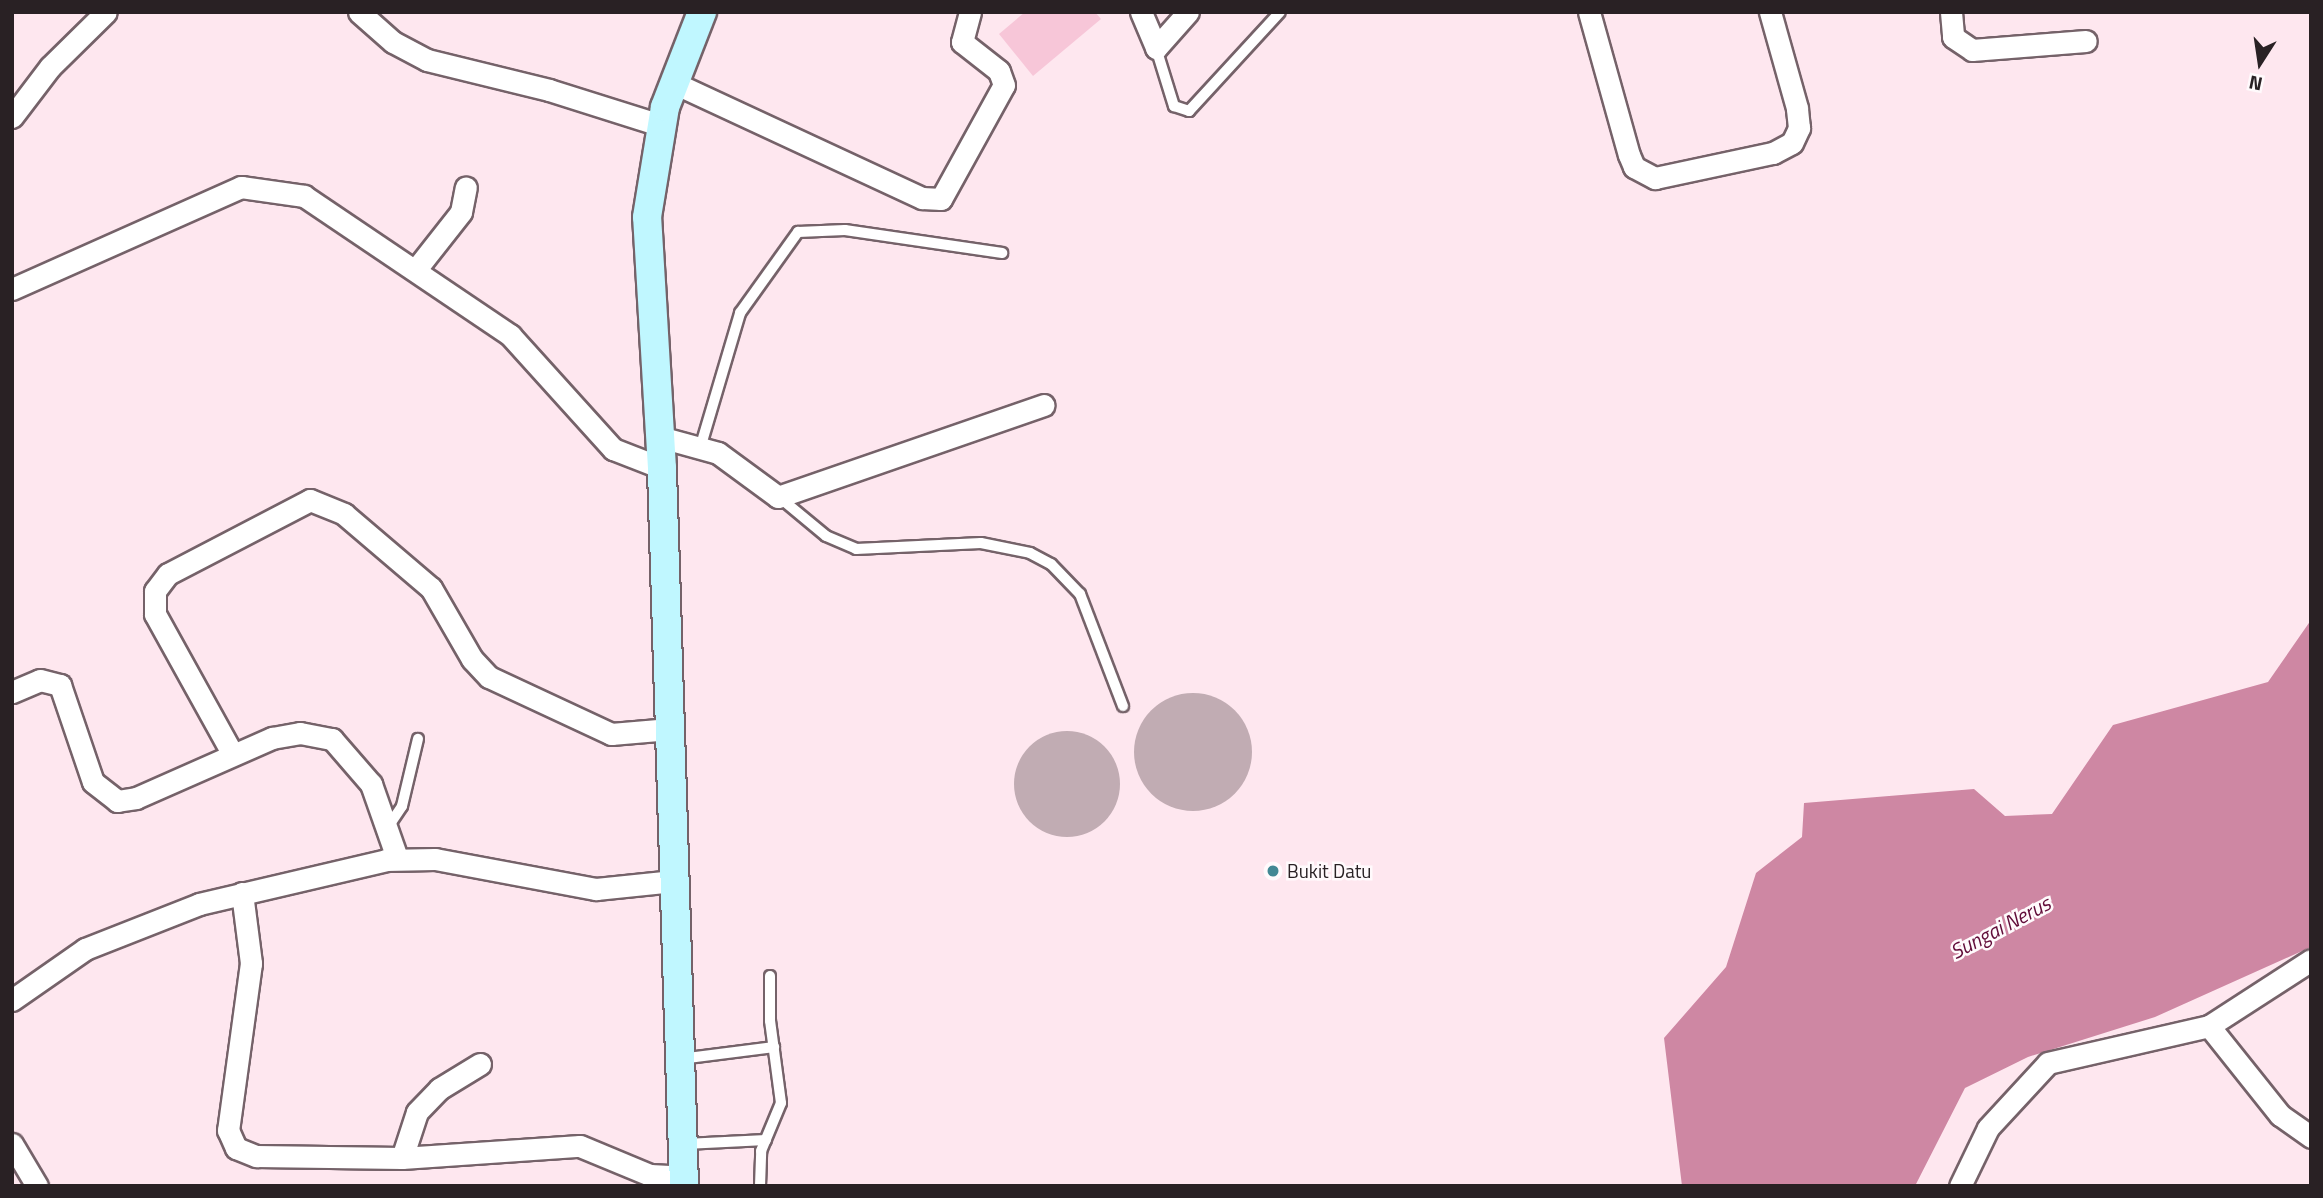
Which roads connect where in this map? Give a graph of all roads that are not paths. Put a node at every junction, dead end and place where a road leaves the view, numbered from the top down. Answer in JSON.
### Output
{"nodes":[{"id":1,"x":106,"y":12,"type":"edge"},
{"id":2,"x":359,"y":12,"type":"edge"},
{"id":3,"x":702,"y":12,"type":"edge"},
{"id":4,"x":970,"y":12,"type":"edge"},
{"id":5,"x":1141,"y":12,"type":"edge"},
{"id":6,"x":1188,"y":12,"type":"edge"},
{"id":7,"x":1280,"y":12,"type":"edge"},
{"id":8,"x":1589,"y":12,"type":"edge"},
{"id":9,"x":1770,"y":12,"type":"edge"},
{"id":10,"x":1951,"y":12,"type":"edge"},
{"id":11,"x":2086,"y":41,"type":"dead end"},
{"id":12,"x":1156,"y":48,"type":"junction"},
{"id":13,"x":672,"y":82,"type":"junction"},
{"id":14,"x":12,"y":117,"type":"edge"},
{"id":15,"x":660,"y":125,"type":"junction"},
{"id":16,"x":466,"y":187,"type":"dead end"},
{"id":17,"x":1002,"y":253,"type":"dead end"},
{"id":18,"x":417,"y":268,"type":"junction"},
{"id":19,"x":12,"y":289,"type":"edge"},
{"id":20,"x":1043,"y":405,"type":"dead end"},
{"id":21,"x":660,"y":437,"type":"junction"},
{"id":22,"x":701,"y":446,"type":"junction"},
{"id":23,"x":662,"y":468,"type":"junction"},
{"id":24,"x":778,"y":497,"type":"junction"},
{"id":25,"x":12,"y":692,"type":"edge"},
{"id":26,"x":1122,"y":706,"type":"dead end"},
{"id":27,"x":670,"y":729,"type":"junction"},
{"id":28,"x":418,"y":739,"type":"dead end"},
{"id":29,"x":232,"y":753,"type":"junction"},
{"id":30,"x":388,"y":827,"type":"junction"},
{"id":31,"x":397,"y":858,"type":"junction"},
{"id":32,"x":674,"y":881,"type":"junction"},
{"id":33,"x":242,"y":893,"type":"junction"},
{"id":34,"x":2311,"y":960,"type":"edge"},
{"id":35,"x":770,"y":976,"type":"dead end"},
{"id":36,"x":12,"y":1000,"type":"edge"},
{"id":37,"x":2209,"y":1026,"type":"junction"},
{"id":38,"x":774,"y":1047,"type":"junction"},
{"id":39,"x":680,"y":1059,"type":"junction"},
{"id":40,"x":480,"y":1065,"type":"dead end"},
{"id":41,"x":2311,"y":1137,"type":"edge"},
{"id":42,"x":766,"y":1140,"type":"junction"},
{"id":43,"x":12,"y":1144,"type":"edge"},
{"id":44,"x":683,"y":1144,"type":"junction"},
{"id":45,"x":402,"y":1158,"type":"junction"},
{"id":46,"x":684,"y":1181,"type":"edge"},
{"id":47,"x":37,"y":1186,"type":"edge"},
{"id":48,"x":760,"y":1186,"type":"edge"},
{"id":49,"x":1960,"y":1186,"type":"edge"}],
"edges":[{"from":1,"to":14,"type":"street"},
{"from":2,"to":15,"type":"street"},
{"from":3,"to":13,"type":"street"},
{"from":4,"to":13,"type":"street"},
{"from":5,"to":12,"type":"street"},
{"from":6,"to":12,"type":"street"},
{"from":7,"to":12,"type":"lane"},
{"from":8,"to":9,"type":"street"},
{"from":10,"to":11,"type":"street"},
{"from":13,"to":15,"type":"street"},
{"from":15,"to":21,"type":"street"},
{"from":16,"to":18,"type":"street"},
{"from":17,"to":22,"type":"lane"},
{"from":18,"to":19,"type":"street"},
{"from":18,"to":23,"type":"street"},
{"from":20,"to":24,"type":"street"},
{"from":21,"to":22,"type":"street"},
{"from":21,"to":23,"type":"street"},
{"from":22,"to":24,"type":"street"},
{"from":23,"to":27,"type":"street"},
{"from":24,"to":26,"type":"lane"},
{"from":25,"to":29,"type":"street"},
{"from":27,"to":29,"type":"street"},
{"from":27,"to":32,"type":"street"},
{"from":28,"to":30,"type":"lane"},
{"from":29,"to":30,"type":"street"},
{"from":30,"to":31,"type":"street"},
{"from":31,"to":32,"type":"street"},
{"from":31,"to":33,"type":"street"},
{"from":32,"to":39,"type":"street"},
{"from":33,"to":36,"type":"street"},
{"from":33,"to":45,"type":"street"},
{"from":34,"to":37,"type":"street"},
{"from":35,"to":38,"type":"lane"},
{"from":37,"to":41,"type":"street"},
{"from":37,"to":49,"type":"street"},
{"from":38,"to":39,"type":"lane"},
{"from":38,"to":42,"type":"lane"},
{"from":39,"to":44,"type":"street"},
{"from":40,"to":45,"type":"street"},
{"from":42,"to":44,"type":"lane"},
{"from":42,"to":48,"type":"lane"},
{"from":43,"to":47,"type":"street"},
{"from":44,"to":46,"type":"street"},
{"from":45,"to":46,"type":"street"}]}
